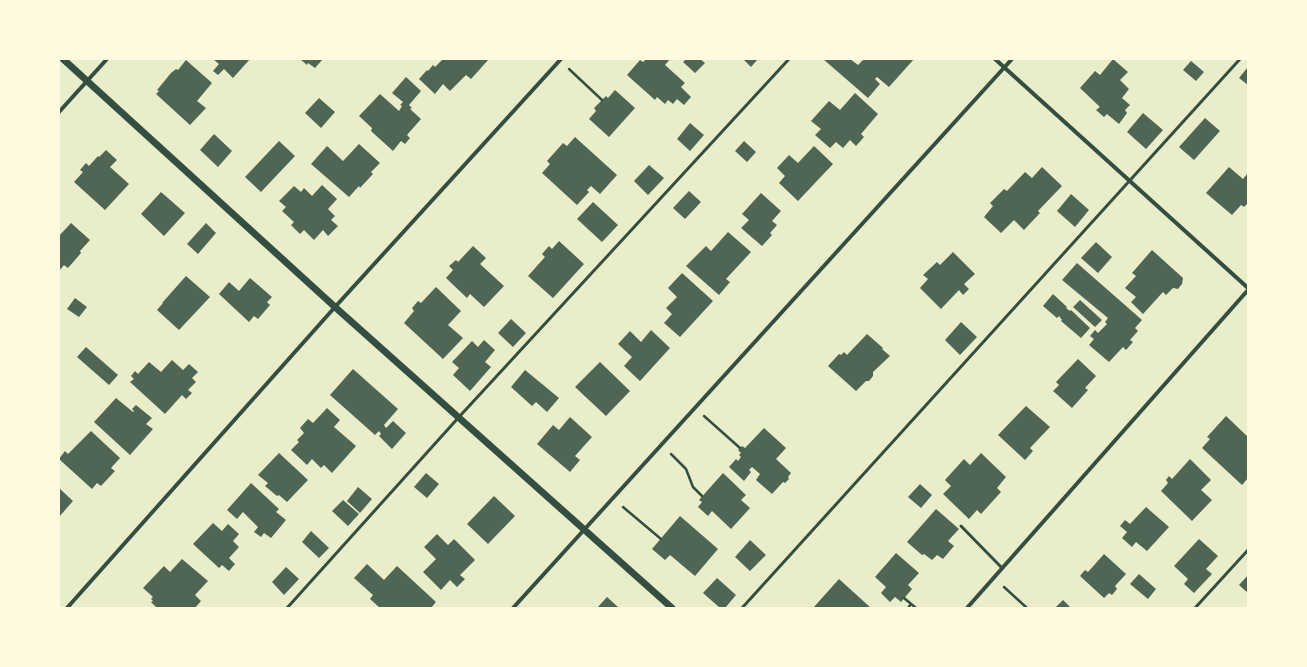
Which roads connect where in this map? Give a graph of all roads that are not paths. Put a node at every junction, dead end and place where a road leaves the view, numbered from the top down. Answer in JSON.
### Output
{"nodes":[{"id":1,"x":63,"y":59,"type":"edge"},
{"id":2,"x":107,"y":59,"type":"edge"},
{"id":3,"x":788,"y":59,"type":"edge"},
{"id":4,"x":994,"y":59,"type":"edge"},
{"id":5,"x":1012,"y":59,"type":"edge"},
{"id":6,"x":1240,"y":59,"type":"edge"},
{"id":7,"x":560,"y":60,"type":"edge"},
{"id":8,"x":1004,"y":68,"type":"junction"},
{"id":9,"x":87,"y":81,"type":"junction"},
{"id":10,"x":59,"y":112,"type":"edge"},
{"id":11,"x":1129,"y":181,"type":"junction"},
{"id":12,"x":1248,"y":289,"type":"edge"},
{"id":13,"x":336,"y":307,"type":"junction"},
{"id":14,"x":459,"y":417,"type":"junction"},
{"id":15,"x":960,"y":526,"type":"dead end"},
{"id":16,"x":585,"y":529,"type":"junction"},
{"id":17,"x":1248,"y":550,"type":"edge"},
{"id":18,"x":1002,"y":568,"type":"junction"},
{"id":19,"x":67,"y":608,"type":"edge"},
{"id":20,"x":287,"y":608,"type":"edge"},
{"id":21,"x":513,"y":608,"type":"edge"},
{"id":22,"x":672,"y":608,"type":"edge"},
{"id":23,"x":742,"y":608,"type":"edge"},
{"id":24,"x":967,"y":608,"type":"edge"},
{"id":25,"x":1196,"y":608,"type":"edge"}],
"edges":[{"from":1,"to":9,"type":"street"},
{"from":2,"to":9,"type":"street"},
{"from":3,"to":14,"type":"lane"},
{"from":4,"to":8,"type":"street"},
{"from":5,"to":8,"type":"street"},
{"from":6,"to":11,"type":"lane"},
{"from":7,"to":13,"type":"street"},
{"from":8,"to":11,"type":"street"},
{"from":8,"to":16,"type":"street"},
{"from":9,"to":10,"type":"street"},
{"from":9,"to":13,"type":"street"},
{"from":11,"to":12,"type":"street"},
{"from":11,"to":23,"type":"lane"},
{"from":12,"to":18,"type":"street"},
{"from":13,"to":14,"type":"street"},
{"from":13,"to":19,"type":"street"},
{"from":14,"to":16,"type":"street"},
{"from":14,"to":20,"type":"lane"},
{"from":15,"to":18,"type":"lane"},
{"from":16,"to":21,"type":"street"},
{"from":16,"to":22,"type":"street"},
{"from":17,"to":25,"type":"lane"},
{"from":18,"to":24,"type":"street"}]}
